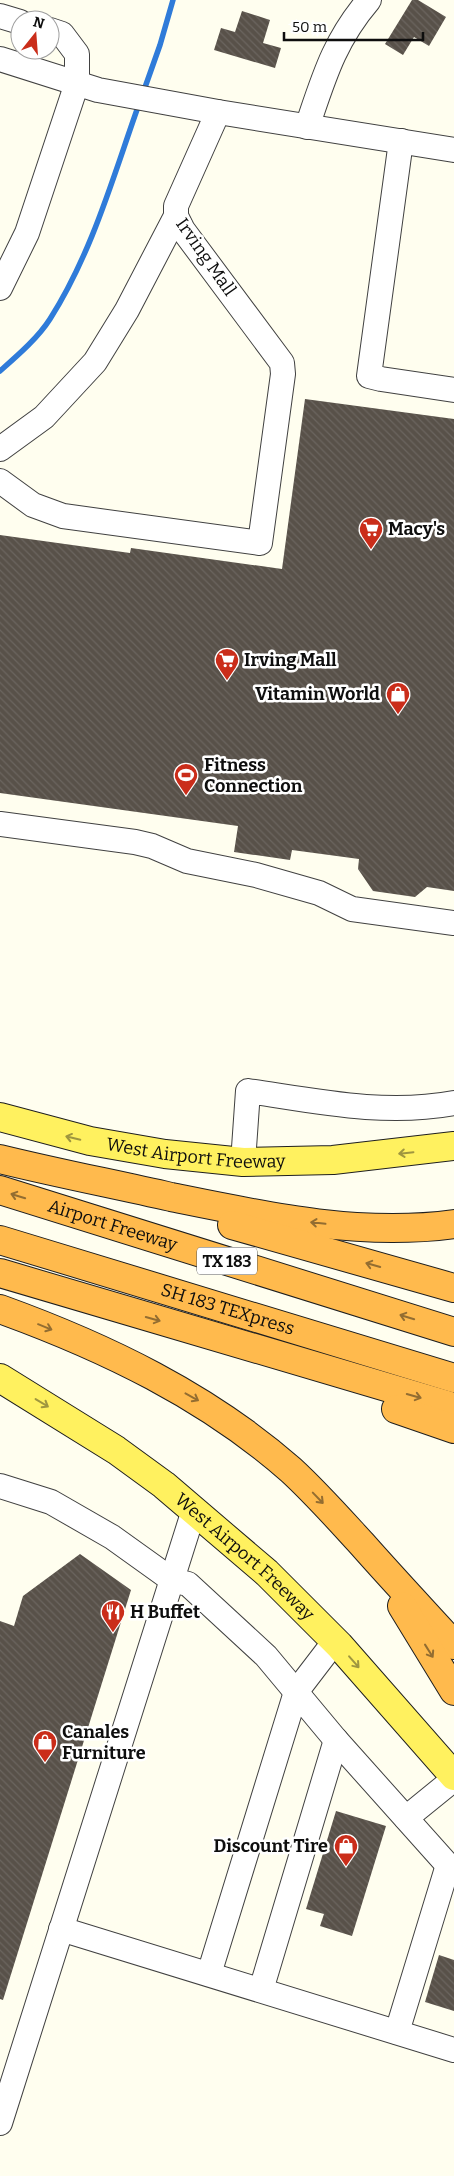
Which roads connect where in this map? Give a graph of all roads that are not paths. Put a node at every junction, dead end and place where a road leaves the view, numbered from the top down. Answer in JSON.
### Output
{"nodes":[{"id":1,"x":369,"y":0,"type":"edge"},
{"id":2,"x":60,"y":33,"type":"edge"},
{"id":3,"x":0,"y":59,"type":"edge"},
{"id":4,"x":88,"y":87,"type":"junction"},
{"id":5,"x":218,"y":112,"type":"junction"},
{"id":6,"x":307,"y":127,"type":"junction"},
{"id":7,"x":401,"y":141,"type":"junction"},
{"id":8,"x":454,"y":150,"type":"edge"},
{"id":9,"x":176,"y":216,"type":"junction"},
{"id":10,"x":0,"y":288,"type":"edge"},
{"id":11,"x":454,"y":390,"type":"edge"},
{"id":12,"x":0,"y":449,"type":"edge"},
{"id":13,"x":0,"y":481,"type":"edge"},
{"id":14,"x":0,"y":824,"type":"edge"},
{"id":15,"x":454,"y":923,"type":"edge"},
{"id":16,"x":454,"y":1103,"type":"edge"},
{"id":17,"x":0,"y":1118,"type":"edge"},
{"id":18,"x":454,"y":1146,"type":"edge"},
{"id":19,"x":0,"y":1159,"type":"edge"},
{"id":20,"x":242,"y":1162,"type":"junction"},
{"id":21,"x":36,"y":1168,"type":"junction"},
{"id":22,"x":0,"y":1190,"type":"edge"},
{"id":23,"x":0,"y":1223,"type":"edge"},
{"id":24,"x":454,"y":1224,"type":"edge"},
{"id":25,"x":0,"y":1240,"type":"edge"},
{"id":26,"x":0,"y":1273,"type":"edge"},
{"id":27,"x":454,"y":1288,"type":"edge"},
{"id":28,"x":0,"y":1309,"type":"edge"},
{"id":29,"x":454,"y":1332,"type":"edge"},
{"id":30,"x":283,"y":1357,"type":"junction"},
{"id":31,"x":454,"y":1360,"type":"edge"},
{"id":32,"x":0,"y":1378,"type":"edge"},
{"id":33,"x":454,"y":1378,"type":"edge"},
{"id":34,"x":454,"y":1407,"type":"edge"},
{"id":35,"x":454,"y":1429,"type":"edge"},
{"id":36,"x":0,"y":1486,"type":"edge"},
{"id":37,"x":194,"y":1510,"type":"junction"},
{"id":38,"x":343,"y":1524,"type":"junction"},
{"id":39,"x":172,"y":1580,"type":"junction"},
{"id":40,"x":334,"y":1641,"type":"junction"},
{"id":41,"x":454,"y":1645,"type":"edge"},
{"id":42,"x":454,"y":1691,"type":"edge"},
{"id":43,"x":296,"y":1692,"type":"junction"},
{"id":44,"x":336,"y":1740,"type":"junction"},
{"id":45,"x":454,"y":1778,"type":"edge"},
{"id":46,"x":406,"y":1818,"type":"junction"},
{"id":47,"x":451,"y":1868,"type":"edge"},
{"id":48,"x":62,"y":1929,"type":"junction"},
{"id":49,"x":209,"y":1974,"type":"junction"},
{"id":50,"x":261,"y":1990,"type":"junction"},
{"id":51,"x":397,"y":2032,"type":"junction"},
{"id":52,"x":454,"y":2050,"type":"edge"},
{"id":53,"x":0,"y":2123,"type":"edge"}],
"edges":[{"from":1,"to":6,"type":"street"},
{"from":2,"to":4,"type":"street"},
{"from":3,"to":4,"type":"street"},
{"from":4,"to":5,"type":"street"},
{"from":4,"to":10,"type":"street"},
{"from":5,"to":6,"type":"street"},
{"from":5,"to":9,"type":"street","name":"Irving Mall"},
{"from":6,"to":7,"type":"street"},
{"from":7,"to":8,"type":"street"},
{"from":7,"to":11,"type":"street"},
{"from":9,"to":12,"type":"street"},
{"from":9,"to":13,"type":"street","name":"Irving Mall"},
{"from":14,"to":15,"type":"street"},
{"from":16,"to":20,"type":"street"},
{"from":20,"to":17,"type":"main road","name":"West Airport Freeway","one_way":true},
{"from":18,"to":20,"type":"main road","name":"West Airport Freeway","one_way":true},
{"from":19,"to":21,"type":"highway"},
{"from":24,"to":21,"type":"highway","one_way":true},
{"from":27,"to":21,"type":"highway","one_way":true},
{"from":29,"to":22,"type":"highway","name":"Airport Freeway","number":"TX 183","one_way":true},
{"from":23,"to":31,"type":"highway","name":"SH 183 TEXpress"},
{"from":25,"to":33,"type":"highway","name":"SH 183 TEXpress"},
{"from":26,"to":30,"type":"highway","one_way":true},
{"from":28,"to":38,"type":"highway","one_way":true},
{"from":30,"to":34,"type":"highway","one_way":true},
{"from":30,"to":35,"type":"highway"},
{"from":32,"to":37,"type":"main road","name":"West Airport Freeway","one_way":true},
{"from":36,"to":39,"type":"street"},
{"from":37,"to":39,"type":"street"},
{"from":37,"to":40,"type":"main road","name":"West Airport Freeway"},
{"from":38,"to":41,"type":"highway"},
{"from":38,"to":42,"type":"highway","one_way":true},
{"from":39,"to":43,"type":"street"},
{"from":39,"to":48,"type":"street"},
{"from":40,"to":43,"type":"street"},
{"from":40,"to":45,"type":"main road","name":"West Airport Freeway","one_way":true},
{"from":43,"to":44,"type":"street"},
{"from":43,"to":49,"type":"street"},
{"from":44,"to":46,"type":"street"},
{"from":44,"to":50,"type":"street"},
{"from":45,"to":46,"type":"street"},
{"from":46,"to":47,"type":"street"},
{"from":47,"to":51,"type":"street"},
{"from":48,"to":49,"type":"street"},
{"from":48,"to":53,"type":"street"},
{"from":49,"to":50,"type":"street"},
{"from":50,"to":51,"type":"street"},
{"from":51,"to":52,"type":"street"}]}
